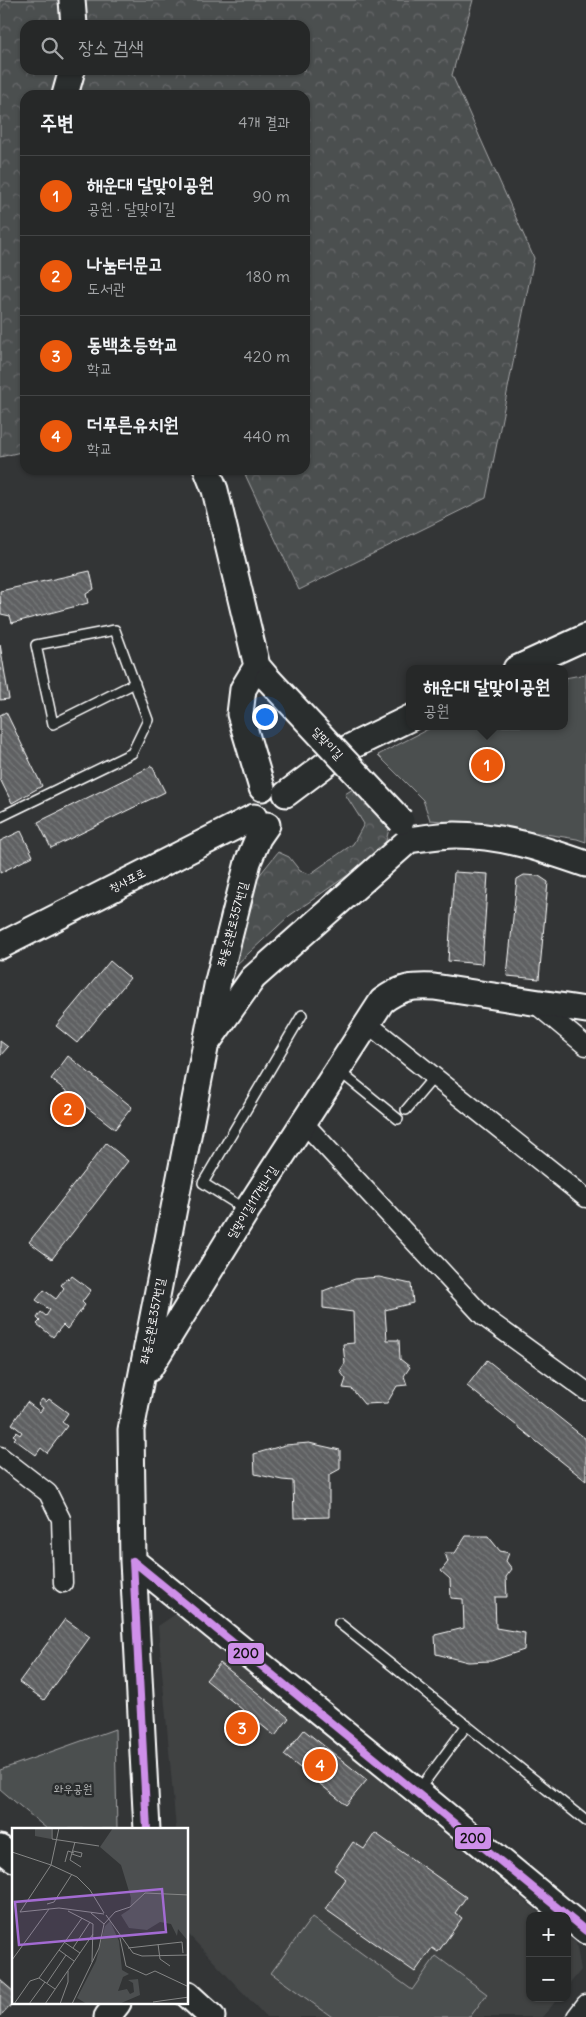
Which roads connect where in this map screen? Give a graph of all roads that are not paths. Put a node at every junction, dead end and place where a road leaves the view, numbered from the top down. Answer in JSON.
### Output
{"nodes":[{"id":1,"x":72,"y":0,"type":"edge"},
{"id":2,"x":74,"y":20,"type":"edge"},
{"id":3,"x":71,"y":75,"type":"edge"},
{"id":4,"x":66,"y":90,"type":"edge"},
{"id":5,"x":209,"y":475,"type":"edge"},
{"id":6,"x":584,"y":638,"type":"edge"},
{"id":7,"x":525,"y":665,"type":"edge"},
{"id":8,"x":262,"y":673,"type":"junction"},
{"id":9,"x":135,"y":683,"type":"junction"},
{"id":10,"x":406,"y":720,"type":"edge"},
{"id":11,"x":262,"y":788,"type":"junction"},
{"id":12,"x":286,"y":794,"type":"junction"},
{"id":13,"x":0,"y":817,"type":"edge"},
{"id":14,"x":260,"y":821,"type":"junction"},
{"id":15,"x":406,"y":830,"type":"junction"},
{"id":16,"x":586,"y":864,"type":"edge"},
{"id":17,"x":0,"y":946,"type":"edge"},
{"id":18,"x":533,"y":1002,"type":"junction"},
{"id":19,"x":586,"y":1010,"type":"edge"},
{"id":20,"x":302,"y":1015,"type":"dead end"},
{"id":21,"x":367,"y":1023,"type":"junction"},
{"id":22,"x":586,"y":1046,"type":"edge"},
{"id":23,"x":203,"y":1048,"type":"junction"},
{"id":24,"x":337,"y":1069,"type":"junction"},
{"id":25,"x":434,"y":1077,"type":"junction"},
{"id":26,"x":406,"y":1110,"type":"dead end"},
{"id":27,"x":398,"y":1119,"type":"dead end"},
{"id":28,"x":303,"y":1122,"type":"junction"},
{"id":29,"x":586,"y":1198,"type":"edge"},
{"id":30,"x":247,"y":1210,"type":"junction"},
{"id":31,"x":141,"y":1382,"type":"junction"},
{"id":32,"x":586,"y":1391,"type":"edge"},
{"id":33,"x":0,"y":1456,"type":"edge"},
{"id":34,"x":133,"y":1561,"type":"junction"},
{"id":35,"x":63,"y":1583,"type":"dead end"},
{"id":36,"x":339,"y":1622,"type":"dead end"},
{"id":37,"x":467,"y":1725,"type":"junction"},
{"id":38,"x":418,"y":1792,"type":"junction"},
{"id":39,"x":586,"y":1821,"type":"edge"},
{"id":40,"x":147,"y":1828,"type":"edge"},
{"id":41,"x":0,"y":1848,"type":"edge"},
{"id":42,"x":12,"y":1857,"type":"edge"},
{"id":43,"x":586,"y":1931,"type":"edge"},
{"id":44,"x":189,"y":1996,"type":"edge"},
{"id":45,"x":117,"y":2004,"type":"edge"},
{"id":46,"x":586,"y":2004,"type":"edge"},
{"id":47,"x":108,"y":2017,"type":"edge"},
{"id":48,"x":212,"y":2017,"type":"edge"},
{"id":49,"x":576,"y":2017,"type":"edge"}],
"edges":[{"from":1,"to":2,"type":"street"},
{"from":3,"to":4,"type":"street"},
{"from":5,"to":8,"type":"street","name":"달맞이길"},
{"from":6,"to":7,"type":"street"},
{"from":8,"to":11,"type":"street"},
{"from":8,"to":15,"type":"street","name":"달맞이길","bridge":true},
{"from":9,"to":9,"type":"lane"},
{"from":9,"to":13,"type":"lane"},
{"from":10,"to":12,"type":"street"},
{"from":11,"to":12,"type":"street"},
{"from":11,"to":14,"type":"street"},
{"from":12,"to":14,"type":"street"},
{"from":14,"to":17,"type":"street","name":"청사포로"},
{"from":14,"to":23,"type":"street","name":"좌동순환로357번길"},
{"from":15,"to":16,"type":"street"},
{"from":15,"to":23,"type":"street"},
{"from":18,"to":19,"type":"street"},
{"from":18,"to":21,"type":"street","name":"달맞이길117번나길"},
{"from":18,"to":22,"type":"street"},
{"from":20,"to":30,"type":"lane"},
{"from":21,"to":24,"type":"street","name":"달맞이길117번나길"},
{"from":21,"to":25,"type":"street"},
{"from":23,"to":31,"type":"street","name":"좌동순환로357번길"},
{"from":24,"to":27,"type":"lane"},
{"from":24,"to":28,"type":"street","name":"달맞이길117번나길"},
{"from":25,"to":26,"type":"lane"},
{"from":25,"to":29,"type":"street"},
{"from":28,"to":30,"type":"street","name":"달맞이길117번나길"},
{"from":28,"to":32,"type":"street"},
{"from":30,"to":31,"type":"street","name":"달맞이길117번나길"},
{"from":31,"to":34,"type":"street","name":"좌동순환로357번길"},
{"from":33,"to":35,"type":"street"},
{"from":34,"to":38,"type":"street"},
{"from":34,"to":40,"type":"street","name":"좌동순환로357번길"},
{"from":36,"to":37,"type":"lane"},
{"from":37,"to":38,"type":"lane"},
{"from":37,"to":39,"type":"lane"},
{"from":38,"to":43,"type":"street"},
{"from":41,"to":42,"type":"street"},
{"from":44,"to":48,"type":"street"},
{"from":45,"to":47,"type":"street"},
{"from":46,"to":49,"type":"street"}]}
